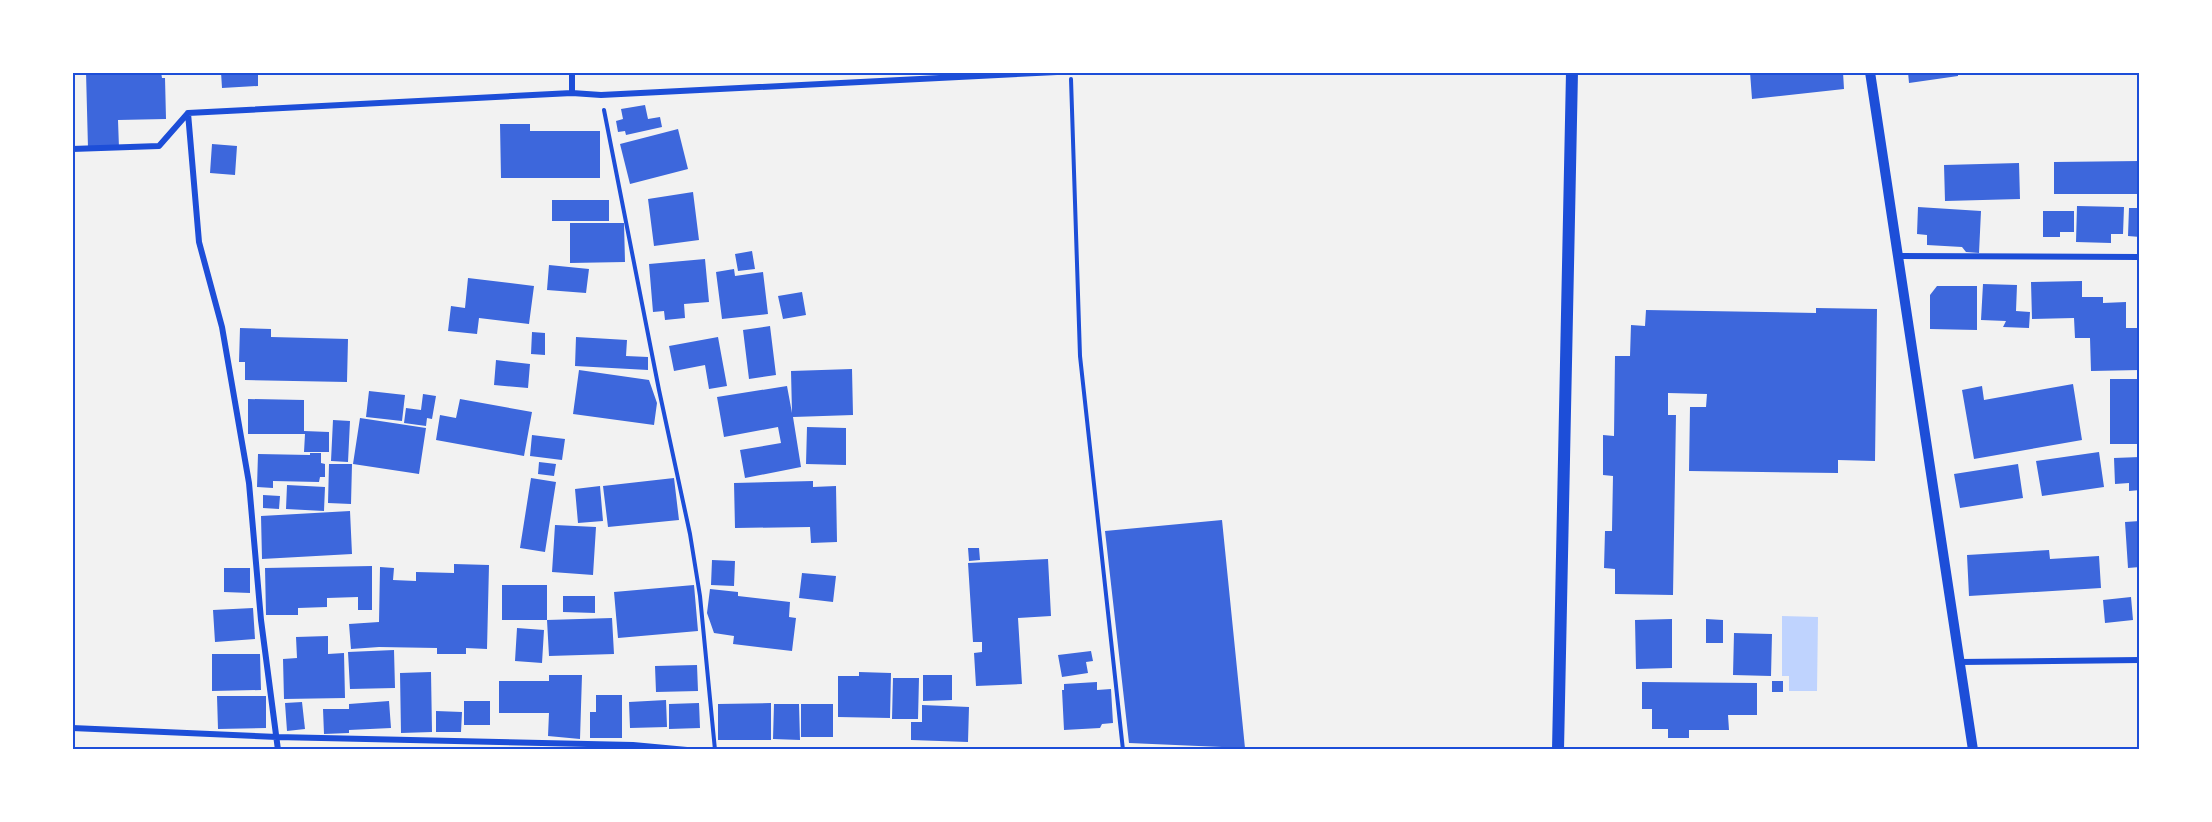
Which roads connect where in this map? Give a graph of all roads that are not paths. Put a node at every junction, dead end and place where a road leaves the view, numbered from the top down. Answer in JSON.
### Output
{"nodes":[{"id":1,"x":572,"y":72,"type":"edge"},
{"id":2,"x":1057,"y":72,"type":"edge"},
{"id":3,"x":1572,"y":72,"type":"edge"},
{"id":4,"x":1870,"y":72,"type":"edge"},
{"id":5,"x":572,"y":93,"type":"junction"},
{"id":6,"x":188,"y":113,"type":"junction"},
{"id":7,"x":72,"y":149,"type":"edge"},
{"id":8,"x":1899,"y":256,"type":"junction"},
{"id":9,"x":2140,"y":257,"type":"edge"},
{"id":10,"x":2140,"y":660,"type":"edge"},
{"id":11,"x":1960,"y":662,"type":"junction"},
{"id":12,"x":72,"y":728,"type":"edge"},
{"id":13,"x":277,"y":736,"type":"junction"},
{"id":14,"x":278,"y":750,"type":"edge"},
{"id":15,"x":687,"y":750,"type":"edge"},
{"id":16,"x":1558,"y":750,"type":"edge"},
{"id":17,"x":1973,"y":750,"type":"edge"}],
"edges":[{"from":1,"to":5,"type":"street"},
{"from":2,"to":5,"type":"street"},
{"from":3,"to":16,"type":"main road"},
{"from":4,"to":8,"type":"street"},
{"from":5,"to":6,"type":"street"},
{"from":6,"to":7,"type":"street"},
{"from":6,"to":13,"type":"street"},
{"from":8,"to":9,"type":"street"},
{"from":8,"to":11,"type":"street"},
{"from":10,"to":11,"type":"street"},
{"from":11,"to":17,"type":"street"},
{"from":12,"to":13,"type":"street"},
{"from":13,"to":14,"type":"street"},
{"from":13,"to":15,"type":"street"}]}
